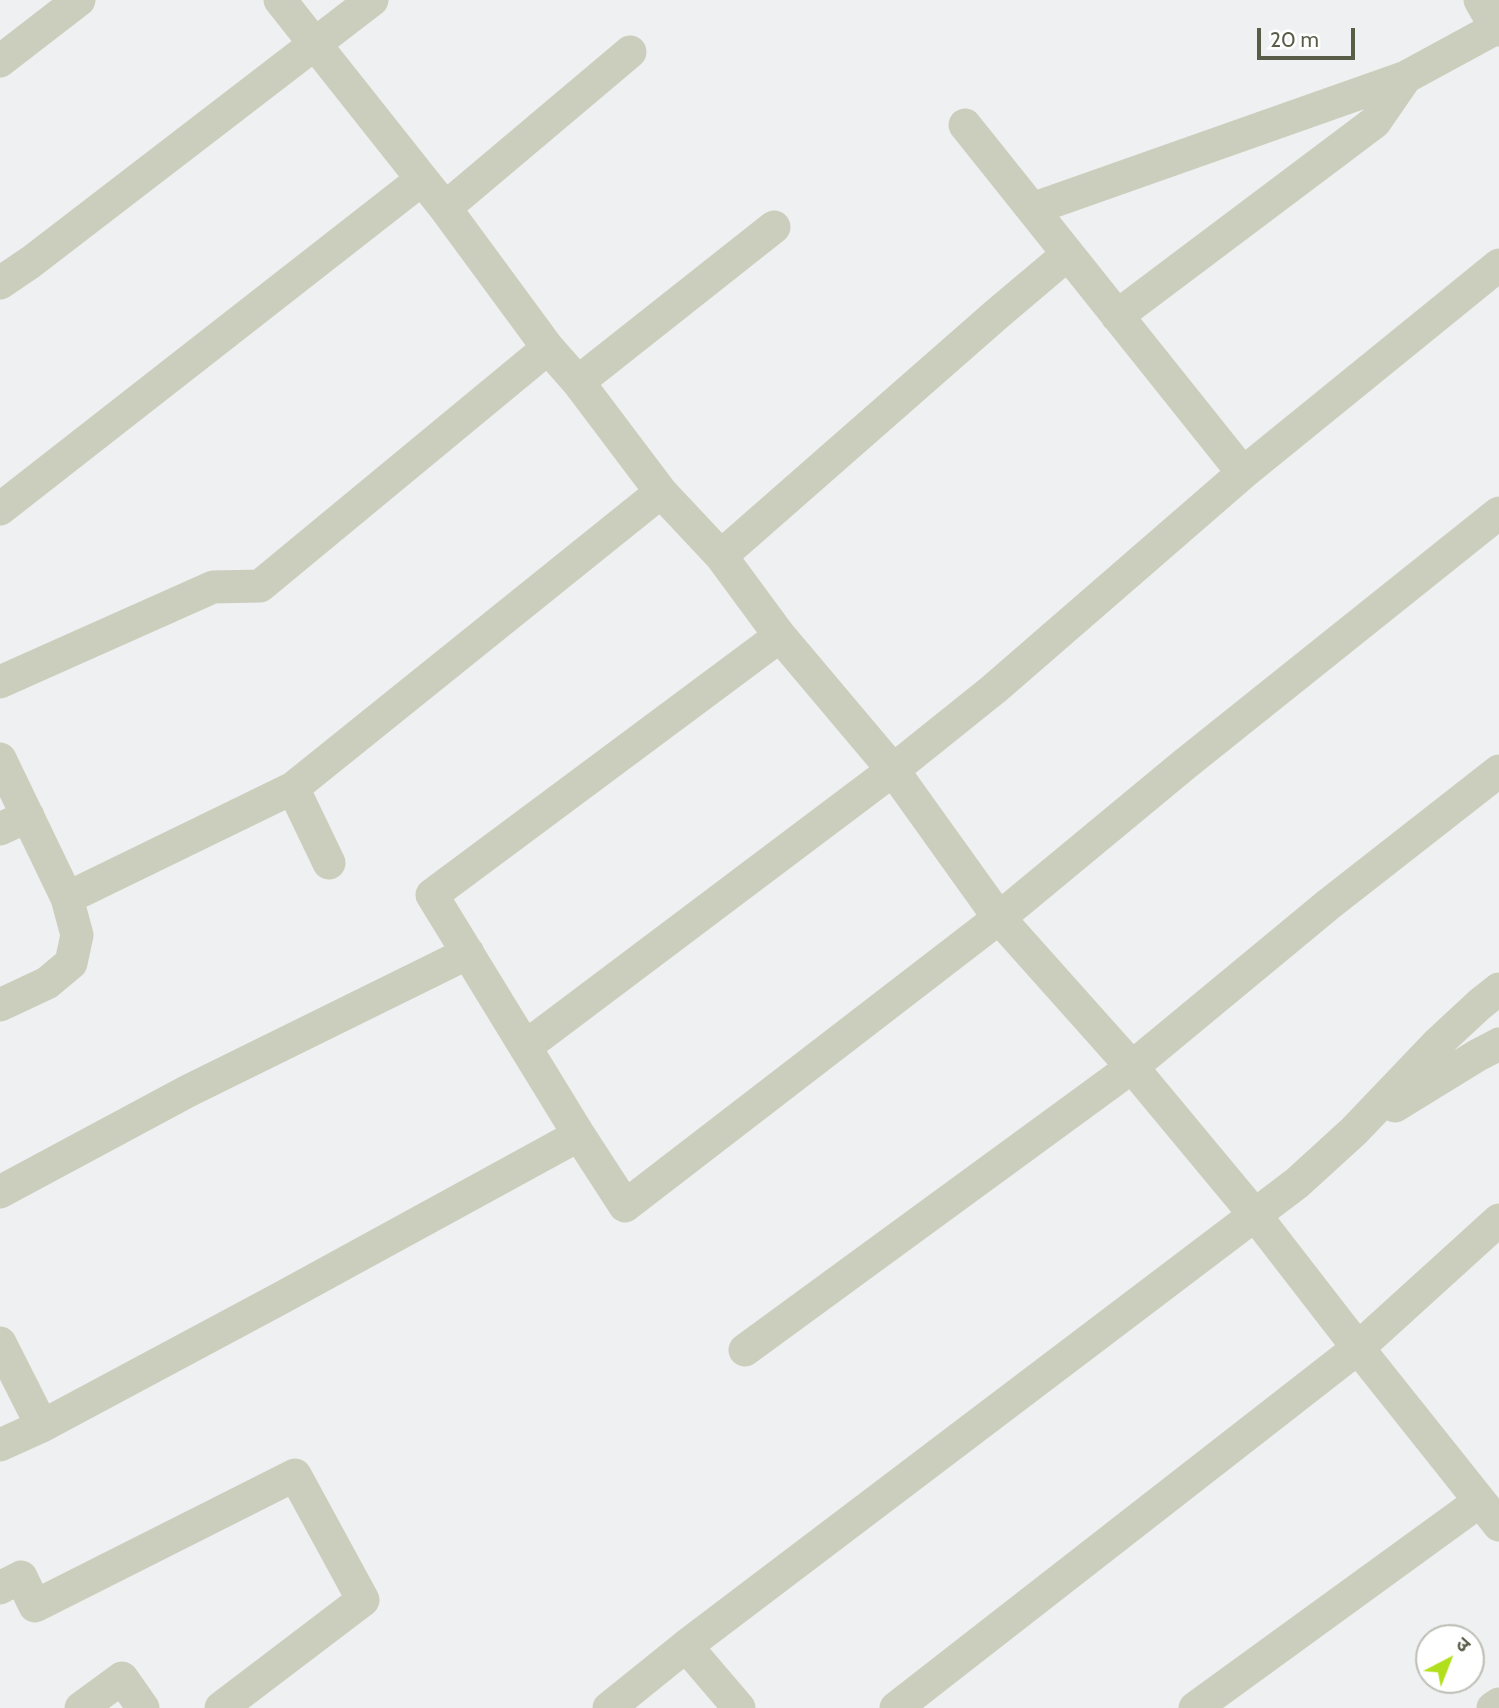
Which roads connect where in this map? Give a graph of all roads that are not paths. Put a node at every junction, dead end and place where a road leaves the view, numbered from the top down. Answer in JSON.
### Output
{"nodes":[{"id":1,"x":79,"y":0,"type":"edge"},
{"id":2,"x":280,"y":0,"type":"edge"},
{"id":3,"x":372,"y":0,"type":"edge"},
{"id":4,"x":1492,"y":19,"type":"edge"},
{"id":5,"x":315,"y":45,"type":"junction"},
{"id":6,"x":630,"y":52,"type":"dead end"},
{"id":7,"x":0,"y":61,"type":"edge"},
{"id":8,"x":1406,"y":77,"type":"junction"},
{"id":9,"x":965,"y":125,"type":"dead end"},
{"id":10,"x":421,"y":180,"type":"junction"},
{"id":11,"x":445,"y":208,"type":"junction"},
{"id":12,"x":1032,"y":209,"type":"junction"},
{"id":13,"x":774,"y":228,"type":"dead end"},
{"id":14,"x":1068,"y":254,"type":"junction"},
{"id":15,"x":1499,"y":265,"type":"edge"},
{"id":16,"x":0,"y":283,"type":"edge"},
{"id":17,"x":1117,"y":316,"type":"junction"},
{"id":18,"x":548,"y":348,"type":"junction"},
{"id":19,"x":578,"y":382,"type":"junction"},
{"id":20,"x":1243,"y":473,"type":"junction"},
{"id":21,"x":662,"y":492,"type":"junction"},
{"id":22,"x":0,"y":509,"type":"edge"},
{"id":23,"x":1499,"y":513,"type":"edge"},
{"id":24,"x":721,"y":556,"type":"junction"},
{"id":25,"x":780,"y":636,"type":"junction"},
{"id":26,"x":0,"y":682,"type":"edge"},
{"id":27,"x":0,"y":759,"type":"edge"},
{"id":28,"x":893,"y":770,"type":"junction"},
{"id":29,"x":1499,"y":771,"type":"edge"},
{"id":30,"x":293,"y":788,"type":"junction"},
{"id":31,"x":14,"y":823,"type":"edge"},
{"id":32,"x":329,"y":863,"type":"dead end"},
{"id":33,"x":68,"y":898,"type":"junction"},
{"id":34,"x":999,"y":918,"type":"junction"},
{"id":35,"x":468,"y":953,"type":"junction"},
{"id":36,"x":1499,"y":989,"type":"edge"},
{"id":37,"x":0,"y":1005,"type":"edge"},
{"id":38,"x":1499,"y":1044,"type":"edge"},
{"id":39,"x":525,"y":1047,"type":"junction"},
{"id":40,"x":1132,"y":1067,"type":"junction"},
{"id":41,"x":1354,"y":1131,"type":"junction"},
{"id":42,"x":579,"y":1135,"type":"junction"},
{"id":43,"x":0,"y":1192,"type":"edge"},
{"id":44,"x":1255,"y":1215,"type":"junction"},
{"id":45,"x":1499,"y":1220,"type":"edge"},
{"id":46,"x":0,"y":1343,"type":"edge"},
{"id":47,"x":1358,"y":1348,"type":"junction"},
{"id":48,"x":746,"y":1350,"type":"dead end"},
{"id":49,"x":42,"y":1426,"type":"junction"},
{"id":50,"x":0,"y":1445,"type":"edge"},
{"id":51,"x":1490,"y":1513,"type":"edge"},
{"id":52,"x":0,"y":1588,"type":"edge"},
{"id":53,"x":686,"y":1646,"type":"junction"},
{"id":54,"x":1499,"y":1704,"type":"edge"},
{"id":55,"x":81,"y":1708,"type":"edge"},
{"id":56,"x":143,"y":1708,"type":"edge"},
{"id":57,"x":221,"y":1708,"type":"edge"},
{"id":58,"x":609,"y":1708,"type":"edge"},
{"id":59,"x":739,"y":1708,"type":"edge"},
{"id":60,"x":896,"y":1708,"type":"edge"},
{"id":61,"x":1195,"y":1708,"type":"edge"},
{"id":62,"x":1493,"y":1708,"type":"edge"}],
"edges":[{"from":1,"to":7,"type":"street"},
{"from":2,"to":5,"type":"street"},
{"from":3,"to":5,"type":"street"},
{"from":4,"to":8,"type":"street"},
{"from":5,"to":10,"type":"street"},
{"from":5,"to":16,"type":"street"},
{"from":6,"to":11,"type":"street"},
{"from":8,"to":12,"type":"street"},
{"from":8,"to":17,"type":"street"},
{"from":9,"to":12,"type":"street"},
{"from":10,"to":11,"type":"street"},
{"from":10,"to":22,"type":"street"},
{"from":11,"to":18,"type":"street"},
{"from":12,"to":14,"type":"street"},
{"from":13,"to":19,"type":"street"},
{"from":14,"to":17,"type":"street"},
{"from":14,"to":24,"type":"street"},
{"from":15,"to":20,"type":"street"},
{"from":17,"to":20,"type":"street"},
{"from":18,"to":19,"type":"street"},
{"from":18,"to":26,"type":"street"},
{"from":19,"to":21,"type":"street"},
{"from":20,"to":28,"type":"street"},
{"from":21,"to":24,"type":"street"},
{"from":21,"to":30,"type":"street"},
{"from":23,"to":34,"type":"street"},
{"from":24,"to":25,"type":"street"},
{"from":25,"to":28,"type":"street"},
{"from":25,"to":35,"type":"street"},
{"from":27,"to":31,"type":"street"},
{"from":28,"to":34,"type":"street"},
{"from":28,"to":39,"type":"street"},
{"from":29,"to":40,"type":"street"},
{"from":30,"to":32,"type":"street"},
{"from":30,"to":33,"type":"street"},
{"from":31,"to":33,"type":"street"},
{"from":33,"to":37,"type":"street"},
{"from":34,"to":40,"type":"street"},
{"from":34,"to":42,"type":"street"},
{"from":35,"to":39,"type":"street"},
{"from":35,"to":43,"type":"street"},
{"from":36,"to":41,"type":"street"},
{"from":38,"to":41,"type":"street"},
{"from":39,"to":42,"type":"street"},
{"from":40,"to":44,"type":"street"},
{"from":40,"to":48,"type":"street"},
{"from":41,"to":44,"type":"street"},
{"from":42,"to":49,"type":"street"},
{"from":44,"to":47,"type":"street"},
{"from":44,"to":53,"type":"street"},
{"from":45,"to":47,"type":"street"},
{"from":46,"to":49,"type":"street"},
{"from":47,"to":51,"type":"street"},
{"from":47,"to":60,"type":"street"},
{"from":49,"to":50,"type":"street"},
{"from":51,"to":61,"type":"street"},
{"from":52,"to":57,"type":"street"},
{"from":53,"to":58,"type":"street"},
{"from":53,"to":59,"type":"street"},
{"from":54,"to":62,"type":"street"},
{"from":55,"to":56,"type":"street"}]}
